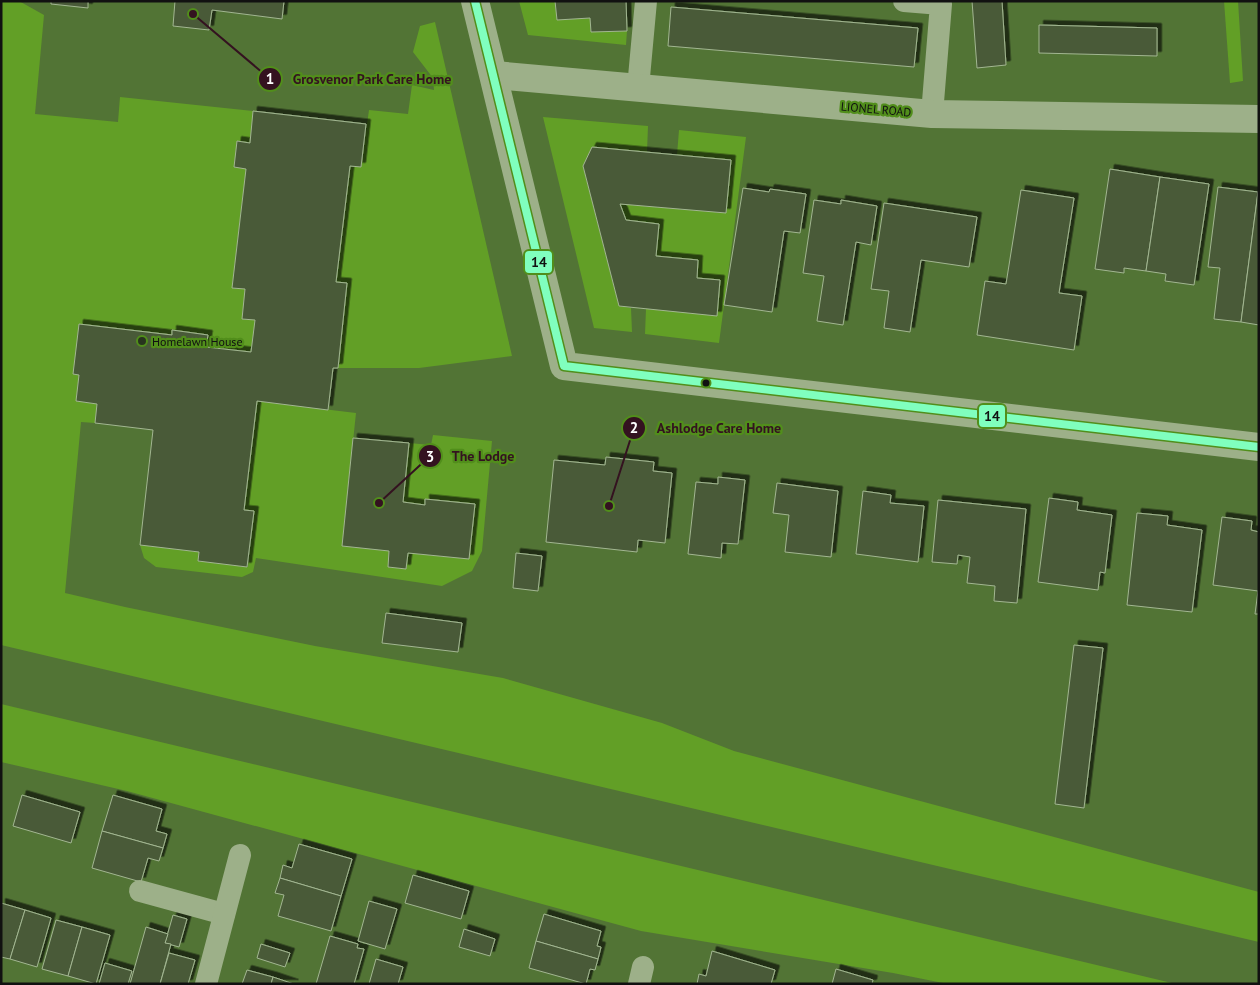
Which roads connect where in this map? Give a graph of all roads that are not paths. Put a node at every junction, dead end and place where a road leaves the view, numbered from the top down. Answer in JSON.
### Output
{"nodes":[{"id":1,"x":475,"y":1,"type":"edge"},
{"id":2,"x":646,"y":1,"type":"edge"},
{"id":3,"x":904,"y":1,"type":"edge"},
{"id":4,"x":494,"y":75,"type":"junction"},
{"id":5,"x":638,"y":88,"type":"junction"},
{"id":6,"x":932,"y":114,"type":"junction"},
{"id":7,"x":1259,"y":120,"type":"edge"},
{"id":8,"x":1259,"y":447,"type":"edge"},
{"id":9,"x":240,"y":855,"type":"dead end"},
{"id":10,"x":140,"y":891,"type":"dead end"},
{"id":11,"x":224,"y":914,"type":"junction"},
{"id":12,"x":206,"y":984,"type":"edge"}],
"edges":[{"from":1,"to":4,"type":"street"},
{"from":2,"to":5,"type":"lane"},
{"from":3,"to":6,"type":"lane"},
{"from":4,"to":5,"type":"street","name":"LIONEL ROAD"},
{"from":4,"to":8,"type":"street"},
{"from":5,"to":6,"type":"street","name":"LIONEL ROAD"},
{"from":6,"to":7,"type":"street","name":"LIONEL ROAD"},
{"from":9,"to":11,"type":"lane"},
{"from":10,"to":11,"type":"lane"},
{"from":11,"to":12,"type":"lane"}]}
